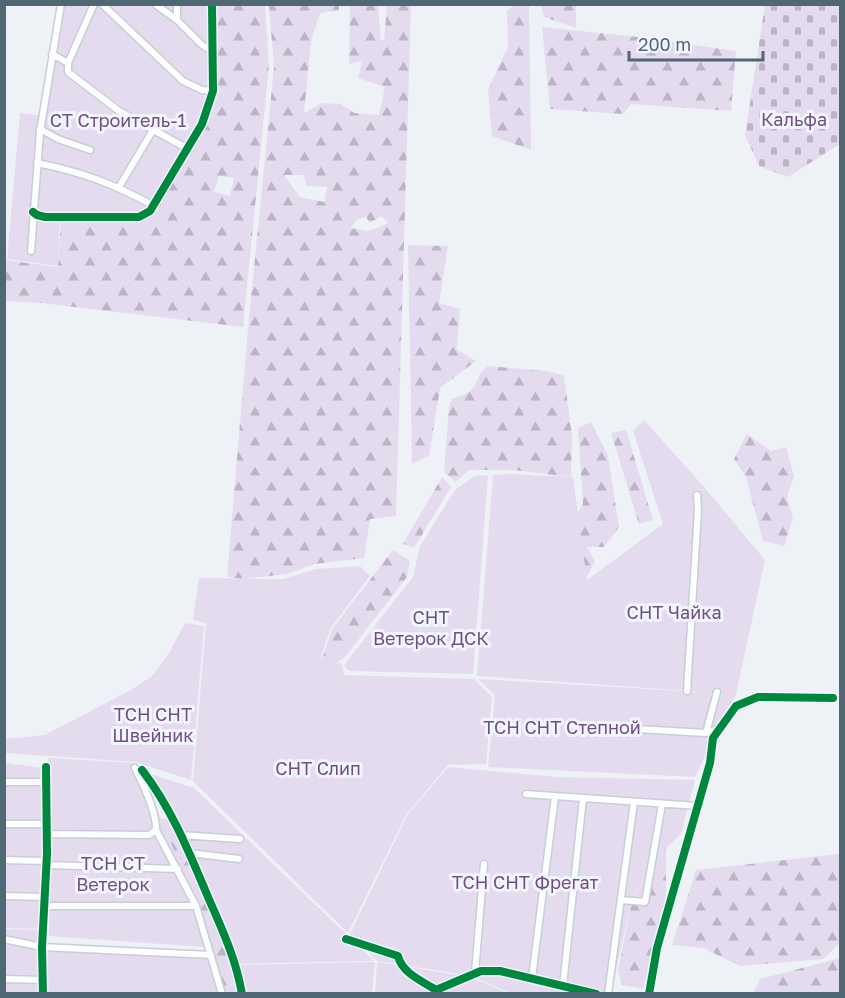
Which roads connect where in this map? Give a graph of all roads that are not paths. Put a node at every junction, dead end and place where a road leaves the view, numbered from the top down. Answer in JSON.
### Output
{"nodes":[{"id":1,"x":61,"y":4,"type":"edge"},
{"id":2,"x":94,"y":4,"type":"edge"},
{"id":3,"x":102,"y":4,"type":"edge"},
{"id":4,"x":155,"y":4,"type":"edge"},
{"id":5,"x":177,"y":4,"type":"edge"},
{"id":6,"x":212,"y":4,"type":"edge"},
{"id":7,"x":177,"y":20,"type":"junction"},
{"id":8,"x":212,"y":51,"type":"junction"},
{"id":9,"x":52,"y":54,"type":"junction"},
{"id":10,"x":68,"y":63,"type":"junction"},
{"id":11,"x":213,"y":91,"type":"junction"},
{"id":12,"x":40,"y":129,"type":"junction"},
{"id":13,"x":153,"y":130,"type":"junction"},
{"id":14,"x":188,"y":149,"type":"junction"},
{"id":15,"x":90,"y":150,"type":"dead end"},
{"id":16,"x":37,"y":163,"type":"junction"},
{"id":17,"x":118,"y":187,"type":"junction"},
{"id":18,"x":154,"y":206,"type":"junction"},
{"id":19,"x":33,"y":212,"type":"junction"},
{"id":20,"x":31,"y":251,"type":"dead end"},
{"id":21,"x":697,"y":495,"type":"dead end"},
{"id":22,"x":687,"y":690,"type":"dead end"},
{"id":23,"x":717,"y":692,"type":"dead end"},
{"id":24,"x":833,"y":698,"type":"dead end"},
{"id":25,"x":568,"y":725,"type":"dead end"},
{"id":26,"x":718,"y":729,"type":"junction"},
{"id":27,"x":706,"y":734,"type":"junction"},
{"id":28,"x":46,"y":767,"type":"dead end"},
{"id":29,"x":4,"y":782,"type":"edge"},
{"id":30,"x":46,"y":785,"type":"junction"},
{"id":31,"x":526,"y":795,"type":"dead end"},
{"id":32,"x":555,"y":796,"type":"junction"},
{"id":33,"x":583,"y":798,"type":"junction"},
{"id":34,"x":634,"y":802,"type":"junction"},
{"id":35,"x":662,"y":804,"type":"junction"},
{"id":36,"x":698,"y":806,"type":"junction"},
{"id":37,"x":4,"y":824,"type":"edge"},
{"id":38,"x":46,"y":824,"type":"junction"},
{"id":39,"x":156,"y":830,"type":"junction"},
{"id":40,"x":46,"y":834,"type":"junction"},
{"id":41,"x":181,"y":835,"type":"junction"},
{"id":42,"x":240,"y":839,"type":"dead end"},
{"id":43,"x":190,"y":853,"type":"junction"},
{"id":44,"x":239,"y":859,"type":"dead end"},
{"id":45,"x":4,"y":860,"type":"edge"},
{"id":46,"x":47,"y":863,"type":"junction"},
{"id":47,"x":484,"y":864,"type":"dead end"},
{"id":48,"x":178,"y":869,"type":"junction"},
{"id":49,"x":4,"y":896,"type":"edge"},
{"id":50,"x":45,"y":897,"type":"junction"},
{"id":51,"x":621,"y":900,"type":"junction"},
{"id":52,"x":44,"y":906,"type":"junction"},
{"id":53,"x":196,"y":906,"type":"junction"},
{"id":54,"x":4,"y":939,"type":"edge"},
{"id":55,"x":346,"y":939,"type":"dead end"},
{"id":56,"x":42,"y":947,"type":"junction"},
{"id":57,"x":211,"y":955,"type":"junction"},
{"id":58,"x":475,"y":973,"type":"junction"},
{"id":59,"x":532,"y":978,"type":"junction"},
{"id":60,"x":4,"y":979,"type":"edge"},
{"id":61,"x":42,"y":980,"type":"junction"},
{"id":62,"x":563,"y":986,"type":"junction"},
{"id":63,"x":43,"y":993,"type":"edge"},
{"id":64,"x":222,"y":993,"type":"edge"},
{"id":65,"x":242,"y":993,"type":"edge"},
{"id":66,"x":596,"y":993,"type":"edge"},
{"id":67,"x":608,"y":993,"type":"edge"},
{"id":68,"x":649,"y":993,"type":"edge"}],
"edges":[{"from":1,"to":9,"type":"street"},
{"from":2,"to":10,"type":"street"},
{"from":3,"to":11,"type":"street"},
{"from":4,"to":7,"type":"street"},
{"from":5,"to":7,"type":"street"},
{"from":6,"to":8,"type":"street"},
{"from":7,"to":8,"type":"street"},
{"from":8,"to":11,"type":"street"},
{"from":9,"to":10,"type":"street"},
{"from":9,"to":12,"type":"street"},
{"from":10,"to":13,"type":"street"},
{"from":11,"to":14,"type":"street"},
{"from":12,"to":15,"type":"street"},
{"from":12,"to":16,"type":"street"},
{"from":13,"to":14,"type":"street"},
{"from":13,"to":17,"type":"street"},
{"from":14,"to":18,"type":"street"},
{"from":16,"to":17,"type":"street"},
{"from":16,"to":19,"type":"street"},
{"from":17,"to":18,"type":"street"},
{"from":18,"to":19,"type":"street"},
{"from":19,"to":20,"type":"street"},
{"from":21,"to":22,"type":"street"},
{"from":23,"to":27,"type":"street"},
{"from":24,"to":26,"type":"street"},
{"from":25,"to":27,"type":"street"},
{"from":26,"to":27,"type":"street"},
{"from":26,"to":36,"type":"street"},
{"from":28,"to":30,"type":"street"},
{"from":29,"to":30,"type":"street"},
{"from":30,"to":38,"type":"street"},
{"from":31,"to":32,"type":"street"},
{"from":32,"to":33,"type":"street"},
{"from":32,"to":59,"type":"street"},
{"from":33,"to":34,"type":"street"},
{"from":33,"to":62,"type":"street"},
{"from":34,"to":35,"type":"street"},
{"from":34,"to":51,"type":"street"},
{"from":35,"to":36,"type":"street"},
{"from":35,"to":51,"type":"street"},
{"from":36,"to":68,"type":"street"},
{"from":37,"to":38,"type":"street"},
{"from":38,"to":40,"type":"street"},
{"from":39,"to":40,"type":"street"},
{"from":39,"to":41,"type":"street"},
{"from":39,"to":48,"type":"street"},
{"from":40,"to":46,"type":"street"},
{"from":41,"to":42,"type":"street"},
{"from":41,"to":43,"type":"street"},
{"from":43,"to":44,"type":"street"},
{"from":43,"to":65,"type":"street"},
{"from":45,"to":46,"type":"street"},
{"from":46,"to":48,"type":"street"},
{"from":46,"to":50,"type":"street"},
{"from":47,"to":58,"type":"street"},
{"from":48,"to":53,"type":"street"},
{"from":49,"to":50,"type":"street"},
{"from":50,"to":52,"type":"street"},
{"from":51,"to":67,"type":"street"},
{"from":52,"to":53,"type":"street"},
{"from":52,"to":56,"type":"street"},
{"from":53,"to":57,"type":"street"},
{"from":54,"to":56,"type":"street"},
{"from":55,"to":58,"type":"street"},
{"from":56,"to":57,"type":"street"},
{"from":56,"to":61,"type":"street"},
{"from":57,"to":64,"type":"street"},
{"from":58,"to":59,"type":"street"},
{"from":59,"to":62,"type":"street"},
{"from":60,"to":61,"type":"street"},
{"from":61,"to":63,"type":"street"},
{"from":62,"to":66,"type":"street"}]}
